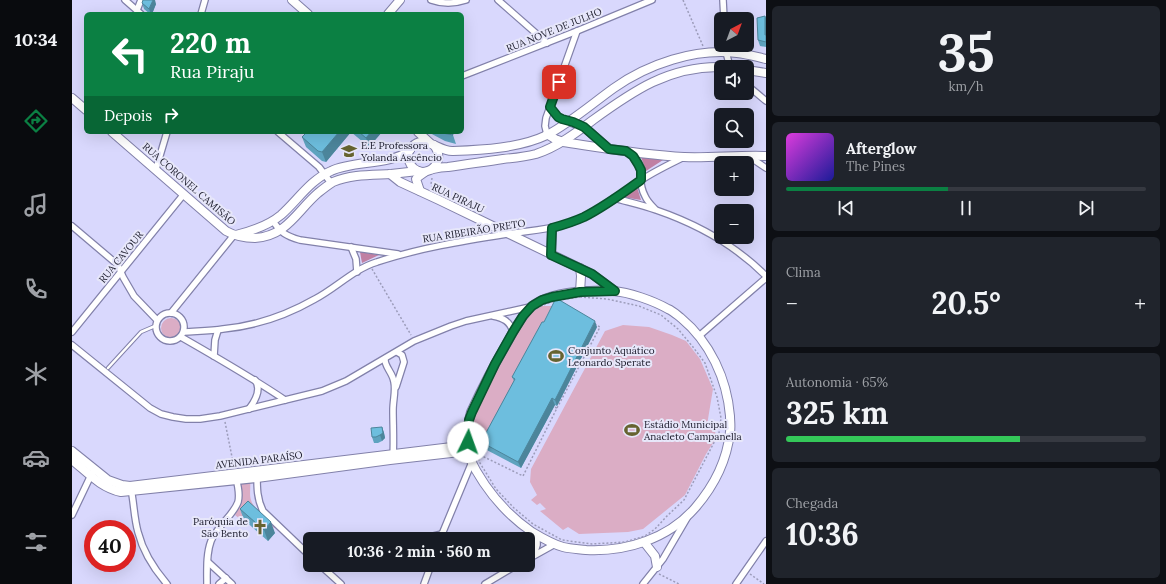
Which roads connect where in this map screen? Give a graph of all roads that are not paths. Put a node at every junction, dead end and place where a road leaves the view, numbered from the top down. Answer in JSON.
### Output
{"nodes":[{"id":1,"x":125,"y":0,"type":"edge"},
{"id":2,"x":141,"y":0,"type":"edge"},
{"id":3,"x":205,"y":0,"type":"edge"},
{"id":4,"x":292,"y":0,"type":"edge"},
{"id":5,"x":400,"y":0,"type":"edge"},
{"id":6,"x":431,"y":0,"type":"edge"},
{"id":7,"x":466,"y":0,"type":"edge"},
{"id":8,"x":498,"y":0,"type":"edge"},
{"id":9,"x":652,"y":0,"type":"edge"},
{"id":10,"x":723,"y":0,"type":"edge"},
{"id":11,"x":639,"y":2,"type":"edge"},
{"id":12,"x":139,"y":12,"type":"edge"},
{"id":13,"x":202,"y":12,"type":"edge"},
{"id":14,"x":306,"y":12,"type":"edge"},
{"id":15,"x":390,"y":12,"type":"edge"},
{"id":16,"x":724,"y":12,"type":"edge"},
{"id":17,"x":577,"y":31,"type":"junction"},
{"id":18,"x":547,"y":43,"type":"junction"},
{"id":19,"x":714,"y":51,"type":"edge"},
{"id":20,"x":735,"y":52,"type":"edge"},
{"id":21,"x":766,"y":59,"type":"edge"},
{"id":22,"x":714,"y":67,"type":"edge"},
{"id":23,"x":754,"y":71,"type":"edge"},
{"id":24,"x":766,"y":73,"type":"edge"},
{"id":25,"x":464,"y":75,"type":"edge"},
{"id":26,"x":754,"y":91,"type":"edge"},
{"id":27,"x":72,"y":98,"type":"edge"},
{"id":28,"x":766,"y":101,"type":"edge"},
{"id":29,"x":550,"y":107,"type":"junction"},
{"id":30,"x":84,"y":108,"type":"edge"},
{"id":31,"x":569,"y":120,"type":"junction"},
{"id":32,"x":584,"y":127,"type":"junction"},
{"id":33,"x":114,"y":134,"type":"edge"},
{"id":34,"x":166,"y":134,"type":"edge"},
{"id":35,"x":280,"y":134,"type":"edge"},
{"id":36,"x":413,"y":134,"type":"edge"},
{"id":37,"x":420,"y":134,"type":"edge"},
{"id":38,"x":548,"y":134,"type":"junction"},
{"id":39,"x":563,"y":142,"type":"junction"},
{"id":40,"x":432,"y":144,"type":"junction"},
{"id":41,"x":412,"y":147,"type":"junction"},
{"id":42,"x":609,"y":149,"type":"junction"},
{"id":43,"x":626,"y":151,"type":"junction"},
{"id":44,"x":746,"y":155,"type":"junction"},
{"id":45,"x":766,"y":156,"type":"edge"},
{"id":46,"x":684,"y":157,"type":"junction"},
{"id":47,"x":766,"y":168,"type":"edge"},
{"id":48,"x":156,"y":169,"type":"junction"},
{"id":49,"x":428,"y":170,"type":"junction"},
{"id":50,"x":324,"y":174,"type":"junction"},
{"id":51,"x":390,"y":174,"type":"junction"},
{"id":52,"x":641,"y":180,"type":"junction"},
{"id":53,"x":331,"y":183,"type":"junction"},
{"id":54,"x":420,"y":191,"type":"junction"},
{"id":55,"x":184,"y":194,"type":"junction"},
{"id":56,"x":614,"y":198,"type":"junction"},
{"id":57,"x":655,"y":209,"type":"junction"},
{"id":58,"x":273,"y":221,"type":"junction"},
{"id":59,"x":72,"y":226,"type":"edge"},
{"id":60,"x":552,"y":228,"type":"junction"},
{"id":61,"x":280,"y":231,"type":"junction"},
{"id":62,"x":509,"y":234,"type":"junction"},
{"id":63,"x":234,"y":235,"type":"junction"},
{"id":64,"x":351,"y":248,"type":"junction"},
{"id":65,"x":402,"y":254,"type":"junction"},
{"id":66,"x":551,"y":255,"type":"junction"},
{"id":67,"x":580,"y":268,"type":"junction"},
{"id":68,"x":121,"y":272,"type":"junction"},
{"id":69,"x":357,"y":272,"type":"junction"},
{"id":70,"x":766,"y":277,"type":"edge"},
{"id":71,"x":615,"y":291,"type":"junction"},
{"id":72,"x":580,"y":292,"type":"junction"},
{"id":73,"x":532,"y":306,"type":"junction"},
{"id":74,"x":171,"y":313,"type":"junction"},
{"id":75,"x":490,"y":316,"type":"junction"},
{"id":76,"x":156,"y":323,"type":"junction"},
{"id":77,"x":218,"y":330,"type":"junction"},
{"id":78,"x":72,"y":332,"type":"edge"},
{"id":79,"x":513,"y":332,"type":"junction"},
{"id":80,"x":182,"y":335,"type":"junction"},
{"id":81,"x":699,"y":336,"type":"junction"},
{"id":82,"x":72,"y":345,"type":"edge"},
{"id":83,"x":397,"y":352,"type":"junction"},
{"id":84,"x":214,"y":356,"type":"junction"},
{"id":85,"x":385,"y":359,"type":"junction"},
{"id":86,"x":108,"y":368,"type":"dead end"},
{"id":87,"x":254,"y":379,"type":"junction"},
{"id":88,"x":395,"y":391,"type":"junction"},
{"id":89,"x":285,"y":400,"type":"junction"},
{"id":90,"x":249,"y":409,"type":"junction"},
{"id":91,"x":72,"y":451,"type":"edge"},
{"id":92,"x":466,"y":451,"type":"junction"},
{"id":93,"x":394,"y":456,"type":"junction"},
{"id":94,"x":72,"y":460,"type":"edge"},
{"id":95,"x":92,"y":472,"type":"junction"},
{"id":96,"x":257,"y":474,"type":"junction"},
{"id":97,"x":236,"y":476,"type":"junction"},
{"id":98,"x":131,"y":489,"type":"junction"},
{"id":99,"x":690,"y":514,"type":"junction"},
{"id":100,"x":72,"y":515,"type":"edge"},
{"id":101,"x":442,"y":532,"type":"edge"},
{"id":102,"x":537,"y":535,"type":"junction"},
{"id":103,"x":766,"y":541,"type":"edge"},
{"id":104,"x":644,"y":542,"type":"junction"},
{"id":105,"x":555,"y":544,"type":"junction"},
{"id":106,"x":303,"y":549,"type":"edge"},
{"id":107,"x":535,"y":552,"type":"edge"},
{"id":108,"x":535,"y":554,"type":"edge"},
{"id":109,"x":208,"y":562,"type":"junction"},
{"id":110,"x":655,"y":570,"type":"junction"},
{"id":111,"x":328,"y":572,"type":"edge"},
{"id":112,"x":428,"y":572,"type":"edge"},
{"id":113,"x":505,"y":572,"type":"edge"},
{"id":114,"x":226,"y":578,"type":"junction"},
{"id":115,"x":167,"y":584,"type":"edge"},
{"id":116,"x":207,"y":584,"type":"edge"},
{"id":117,"x":219,"y":584,"type":"edge"},
{"id":118,"x":232,"y":584,"type":"edge"},
{"id":119,"x":341,"y":584,"type":"edge"},
{"id":120,"x":424,"y":584,"type":"edge"},
{"id":121,"x":485,"y":584,"type":"edge"},
{"id":122,"x":643,"y":584,"type":"edge"},
{"id":123,"x":736,"y":584,"type":"edge"}],
"edges":[{"from":1,"to":12,"type":"street"},
{"from":2,"to":12,"type":"street"},
{"from":3,"to":13,"type":"street"},
{"from":4,"to":14,"type":"street"},
{"from":5,"to":15,"type":"street"},
{"from":6,"to":7,"type":"street"},
{"from":8,"to":18,"type":"street"},
{"from":9,"to":11,"type":"street","name":"RUA NOVE DE JULHO"},
{"from":10,"to":16,"type":"street"},
{"from":11,"to":17,"type":"street","name":"RUA NOVE DE JULHO"},
{"from":17,"to":18,"type":"street","name":"RUA NOVE DE JULHO"},
{"from":17,"to":29,"type":"street"},
{"from":18,"to":25,"type":"street","name":"RUA NOVE DE JULHO"},
{"from":19,"to":31,"type":"street"},
{"from":20,"to":21,"type":"street"},
{"from":22,"to":32,"type":"street"},
{"from":23,"to":24,"type":"street"},
{"from":26,"to":28,"type":"street"},
{"from":27,"to":30,"type":"street"},
{"from":29,"to":31,"type":"street"},
{"from":29,"to":38,"type":"street"},
{"from":31,"to":32,"type":"street"},
{"from":31,"to":38,"type":"street"},
{"from":32,"to":39,"type":"street"},
{"from":32,"to":42,"type":"street"},
{"from":33,"to":48,"type":"street","name":"RUA CORONEL CAMISÃO"},
{"from":34,"to":48,"type":"street"},
{"from":35,"to":50,"type":"street"},
{"from":36,"to":41,"type":"street"},
{"from":37,"to":40,"type":"street"},
{"from":38,"to":39,"type":"street"},
{"from":38,"to":40,"type":"street"},
{"from":39,"to":42,"type":"street"},
{"from":39,"to":49,"type":"street"},
{"from":40,"to":41,"type":"street"},
{"from":40,"to":49,"type":"street"},
{"from":41,"to":49,"type":"street"},
{"from":41,"to":50,"type":"street"},
{"from":42,"to":43,"type":"street"},
{"from":43,"to":46,"type":"street"},
{"from":43,"to":52,"type":"street"},
{"from":44,"to":45,"type":"street","name":"RUA RIBEIRÃO PRETO"},
{"from":44,"to":46,"type":"street","name":"RUA RIBEIRÃO PRETO"},
{"from":44,"to":47,"type":"street"},
{"from":46,"to":52,"type":"street","name":"RUA RIBEIRÃO PRETO"},
{"from":48,"to":55,"type":"street","name":"RUA CORONEL CAMISÃO"},
{"from":49,"to":51,"type":"street"},
{"from":49,"to":54,"type":"street","name":"RUA PIRAJU"},
{"from":50,"to":53,"type":"street"},
{"from":50,"to":58,"type":"street"},
{"from":51,"to":53,"type":"street"},
{"from":51,"to":54,"type":"street","name":"RUA PIRAJU"},
{"from":52,"to":56,"type":"street","name":"RUA RIBEIRÃO PRETO"},
{"from":52,"to":57,"type":"street"},
{"from":53,"to":61,"type":"street"},
{"from":54,"to":62,"type":"street","name":"RUA PIRAJU"},
{"from":55,"to":63,"type":"street","name":"RUA CORONEL CAMISÃO"},
{"from":55,"to":68,"type":"street","name":"RUA CAVOUR"},
{"from":56,"to":57,"type":"street"},
{"from":56,"to":60,"type":"street","name":"RUA RIBEIRÃO PRETO"},
{"from":57,"to":70,"type":"street"},
{"from":58,"to":61,"type":"street"},
{"from":58,"to":63,"type":"street"},
{"from":59,"to":68,"type":"street"},
{"from":60,"to":62,"type":"street","name":"RUA RIBEIRÃO PRETO"},
{"from":60,"to":66,"type":"street"},
{"from":61,"to":63,"type":"street"},
{"from":61,"to":64,"type":"street"},
{"from":62,"to":65,"type":"street","name":"RUA RIBEIRÃO PRETO"},
{"from":62,"to":66,"type":"street","name":"RUA PIRAJU"},
{"from":63,"to":74,"type":"street"},
{"from":64,"to":65,"type":"street"},
{"from":64,"to":69,"type":"street"},
{"from":65,"to":69,"type":"street","name":"RUA RIBEIRÃO PRETO"},
{"from":66,"to":67,"type":"street","name":"RUA PIRAJU"},
{"from":67,"to":71,"type":"street","name":"RUA PIRAJU"},
{"from":67,"to":72,"type":"street"},
{"from":68,"to":76,"type":"street"},
{"from":68,"to":78,"type":"street","name":"RUA CAVOUR"},
{"from":69,"to":77,"type":"street","name":"RUA RIBEIRÃO PRETO"},
{"from":70,"to":81,"type":"street"},
{"from":71,"to":72,"type":"street"},
{"from":71,"to":81,"type":"street"},
{"from":72,"to":73,"type":"street"},
{"from":73,"to":75,"type":"street"},
{"from":73,"to":79,"type":"street"},
{"from":74,"to":76,"type":"street"},
{"from":74,"to":80,"type":"street"},
{"from":75,"to":79,"type":"street"},
{"from":75,"to":83,"type":"street"},
{"from":76,"to":80,"type":"street"},
{"from":76,"to":86,"type":"lane"},
{"from":77,"to":80,"type":"street","name":"RUA RIBEIRÃO PRETO"},
{"from":77,"to":84,"type":"street"},
{"from":79,"to":92,"type":"street"},
{"from":80,"to":84,"type":"street"},
{"from":81,"to":99,"type":"street"},
{"from":82,"to":90,"type":"street"},
{"from":83,"to":85,"type":"street"},
{"from":83,"to":88,"type":"street"},
{"from":84,"to":87,"type":"street"},
{"from":85,"to":88,"type":"street"},
{"from":85,"to":89,"type":"street"},
{"from":87,"to":89,"type":"street"},
{"from":87,"to":90,"type":"street"},
{"from":88,"to":93,"type":"street"},
{"from":89,"to":90,"type":"street"},
{"from":91,"to":95,"type":"street","name":"AVENIDA PARAÍSO"},
{"from":92,"to":93,"type":"street","name":"AVENIDA PARAÍSO"},
{"from":92,"to":101,"type":"street"},
{"from":92,"to":102,"type":"street"},
{"from":93,"to":96,"type":"street","name":"AVENIDA PARAÍSO"},
{"from":94,"to":95,"type":"street","name":"AVENIDA PARAÍSO"},
{"from":95,"to":98,"type":"street","name":"AVENIDA PARAÍSO"},
{"from":95,"to":100,"type":"street"},
{"from":96,"to":97,"type":"street","name":"AVENIDA PARAÍSO"},
{"from":96,"to":106,"type":"street"},
{"from":97,"to":98,"type":"street","name":"AVENIDA PARAÍSO"},
{"from":97,"to":109,"type":"street"},
{"from":98,"to":115,"type":"street"},
{"from":99,"to":104,"type":"street"},
{"from":99,"to":110,"type":"street"},
{"from":102,"to":105,"type":"street"},
{"from":102,"to":107,"type":"street"},
{"from":103,"to":123,"type":"street"},
{"from":104,"to":105,"type":"street"},
{"from":104,"to":110,"type":"street"},
{"from":105,"to":108,"type":"street"},
{"from":109,"to":114,"type":"street"},
{"from":109,"to":116,"type":"street"},
{"from":110,"to":122,"type":"street"},
{"from":111,"to":119,"type":"street"},
{"from":112,"to":120,"type":"street"},
{"from":113,"to":121,"type":"street"},
{"from":114,"to":117,"type":"street"},
{"from":114,"to":118,"type":"street"}]}
